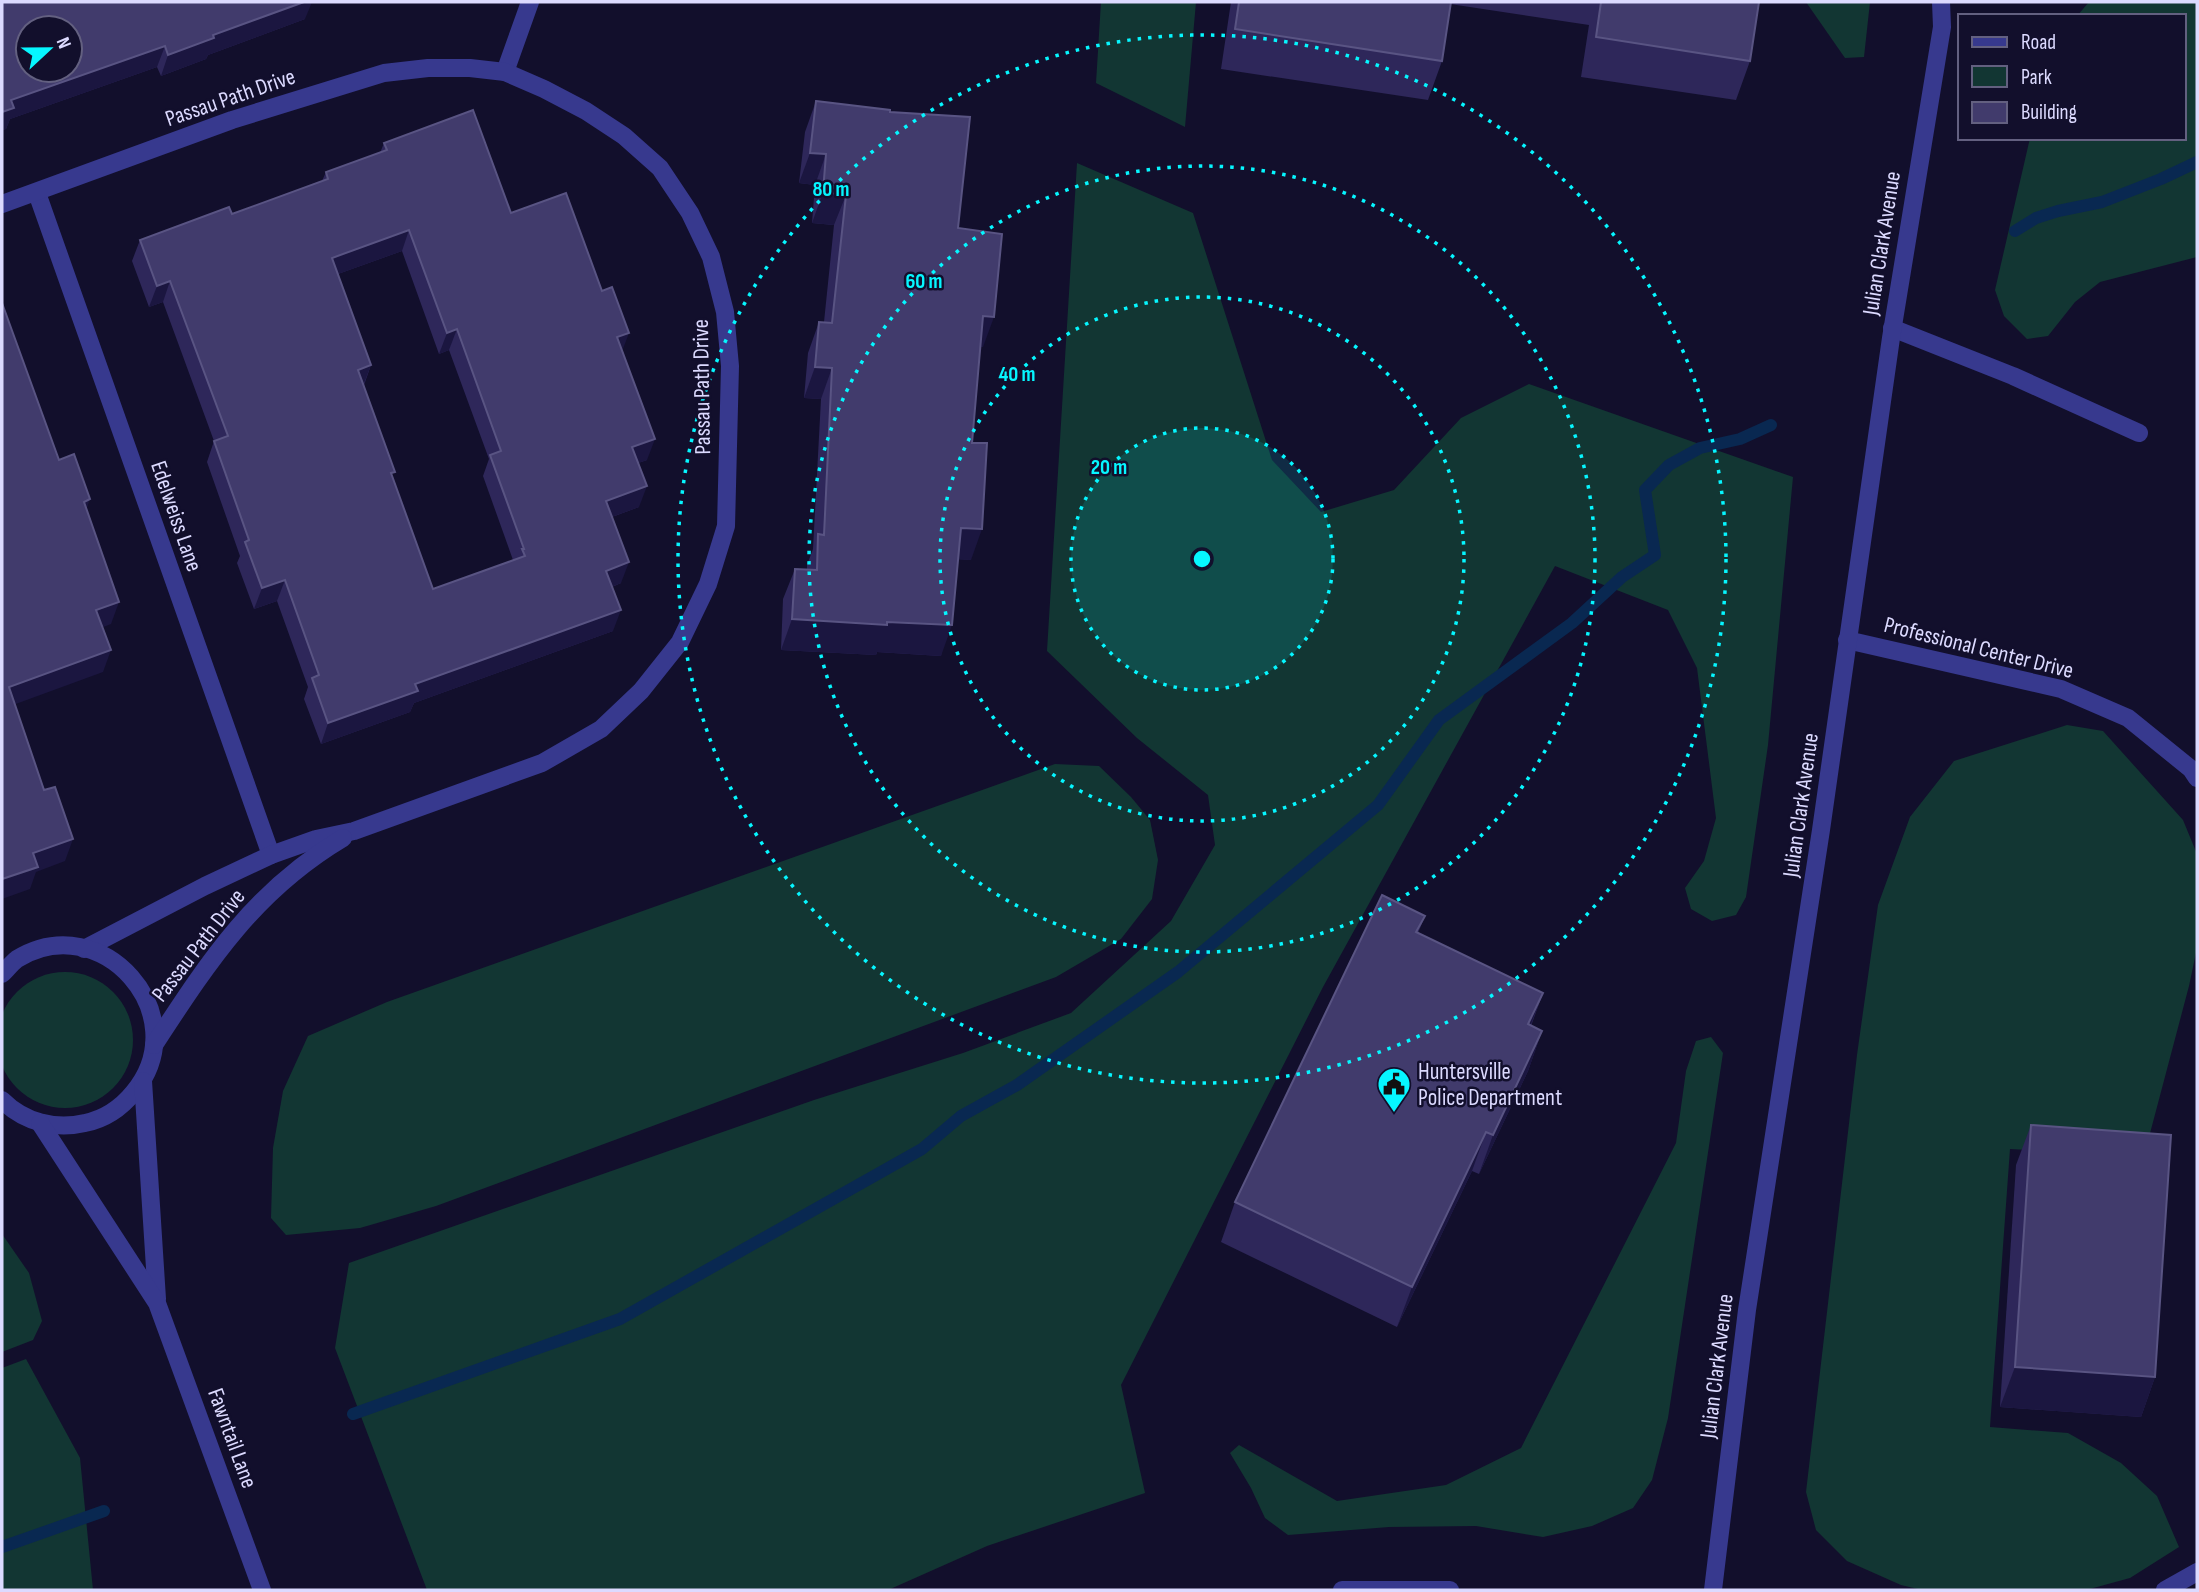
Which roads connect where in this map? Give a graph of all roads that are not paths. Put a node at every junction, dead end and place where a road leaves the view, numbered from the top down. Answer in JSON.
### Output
{"nodes":[{"id":1,"x":530,"y":2,"type":"edge"},
{"id":2,"x":1941,"y":2,"type":"edge"},
{"id":3,"x":1955,"y":2,"type":"edge"},
{"id":4,"x":1942,"y":27,"type":"junction"},
{"id":5,"x":505,"y":72,"type":"junction"},
{"id":6,"x":37,"y":192,"type":"junction"},
{"id":7,"x":2,"y":204,"type":"edge"},
{"id":8,"x":1892,"y":328,"type":"junction"},
{"id":9,"x":2139,"y":433,"type":"dead end"},
{"id":10,"x":1847,"y":640,"type":"junction"},
{"id":11,"x":2197,"y":778,"type":"edge"},
{"id":12,"x":354,"y":831,"type":"junction"},
{"id":13,"x":271,"y":855,"type":"junction"},
{"id":14,"x":84,"y":949,"type":"junction"},
{"id":15,"x":2,"y":974,"type":"edge"},
{"id":16,"x":154,"y":1045,"type":"junction"},
{"id":17,"x":143,"y":1081,"type":"junction"},
{"id":18,"x":2,"y":1100,"type":"edge"},
{"id":19,"x":40,"y":1124,"type":"junction"},
{"id":20,"x":157,"y":1303,"type":"junction"},
{"id":21,"x":2197,"y":1572,"type":"edge"},
{"id":22,"x":262,"y":1590,"type":"edge"},
{"id":23,"x":1342,"y":1590,"type":"edge"},
{"id":24,"x":1450,"y":1590,"type":"edge"},
{"id":25,"x":1713,"y":1590,"type":"edge"},
{"id":26,"x":2165,"y":1590,"type":"edge"}],
"edges":[{"from":1,"to":5,"type":"street"},
{"from":2,"to":4,"type":"street","name":"Julian Clark Avenue"},
{"from":3,"to":4,"type":"street","name":"Julian Clark Avenue"},
{"from":4,"to":8,"type":"street","name":"Julian Clark Avenue"},
{"from":5,"to":6,"type":"street","name":"Passau Path Drive"},
{"from":5,"to":12,"type":"street","name":"Passau Path Drive"},
{"from":6,"to":7,"type":"street","name":"Passau Path Drive"},
{"from":6,"to":13,"type":"street","name":"Edelweiss Lane"},
{"from":8,"to":9,"type":"street"},
{"from":8,"to":10,"type":"street","name":"Julian Clark Avenue"},
{"from":10,"to":11,"type":"street","name":"Professional Center Drive"},
{"from":10,"to":25,"type":"street","name":"Julian Clark Avenue"},
{"from":12,"to":13,"type":"street","name":"Passau Path Drive"},
{"from":12,"to":16,"type":"street","name":"Passau Path Drive"},
{"from":13,"to":14,"type":"street","name":"Passau Path Drive"},
{"from":14,"to":15,"type":"street"},
{"from":14,"to":16,"type":"street"},
{"from":16,"to":17,"type":"street"},
{"from":17,"to":19,"type":"street"},
{"from":17,"to":20,"type":"street","name":"Fawntail Lane"},
{"from":18,"to":19,"type":"street"},
{"from":19,"to":20,"type":"street","name":"Fawntail Lane"},
{"from":20,"to":22,"type":"street","name":"Fawntail Lane"},
{"from":21,"to":26,"type":"street"},
{"from":23,"to":24,"type":"street"}]}
